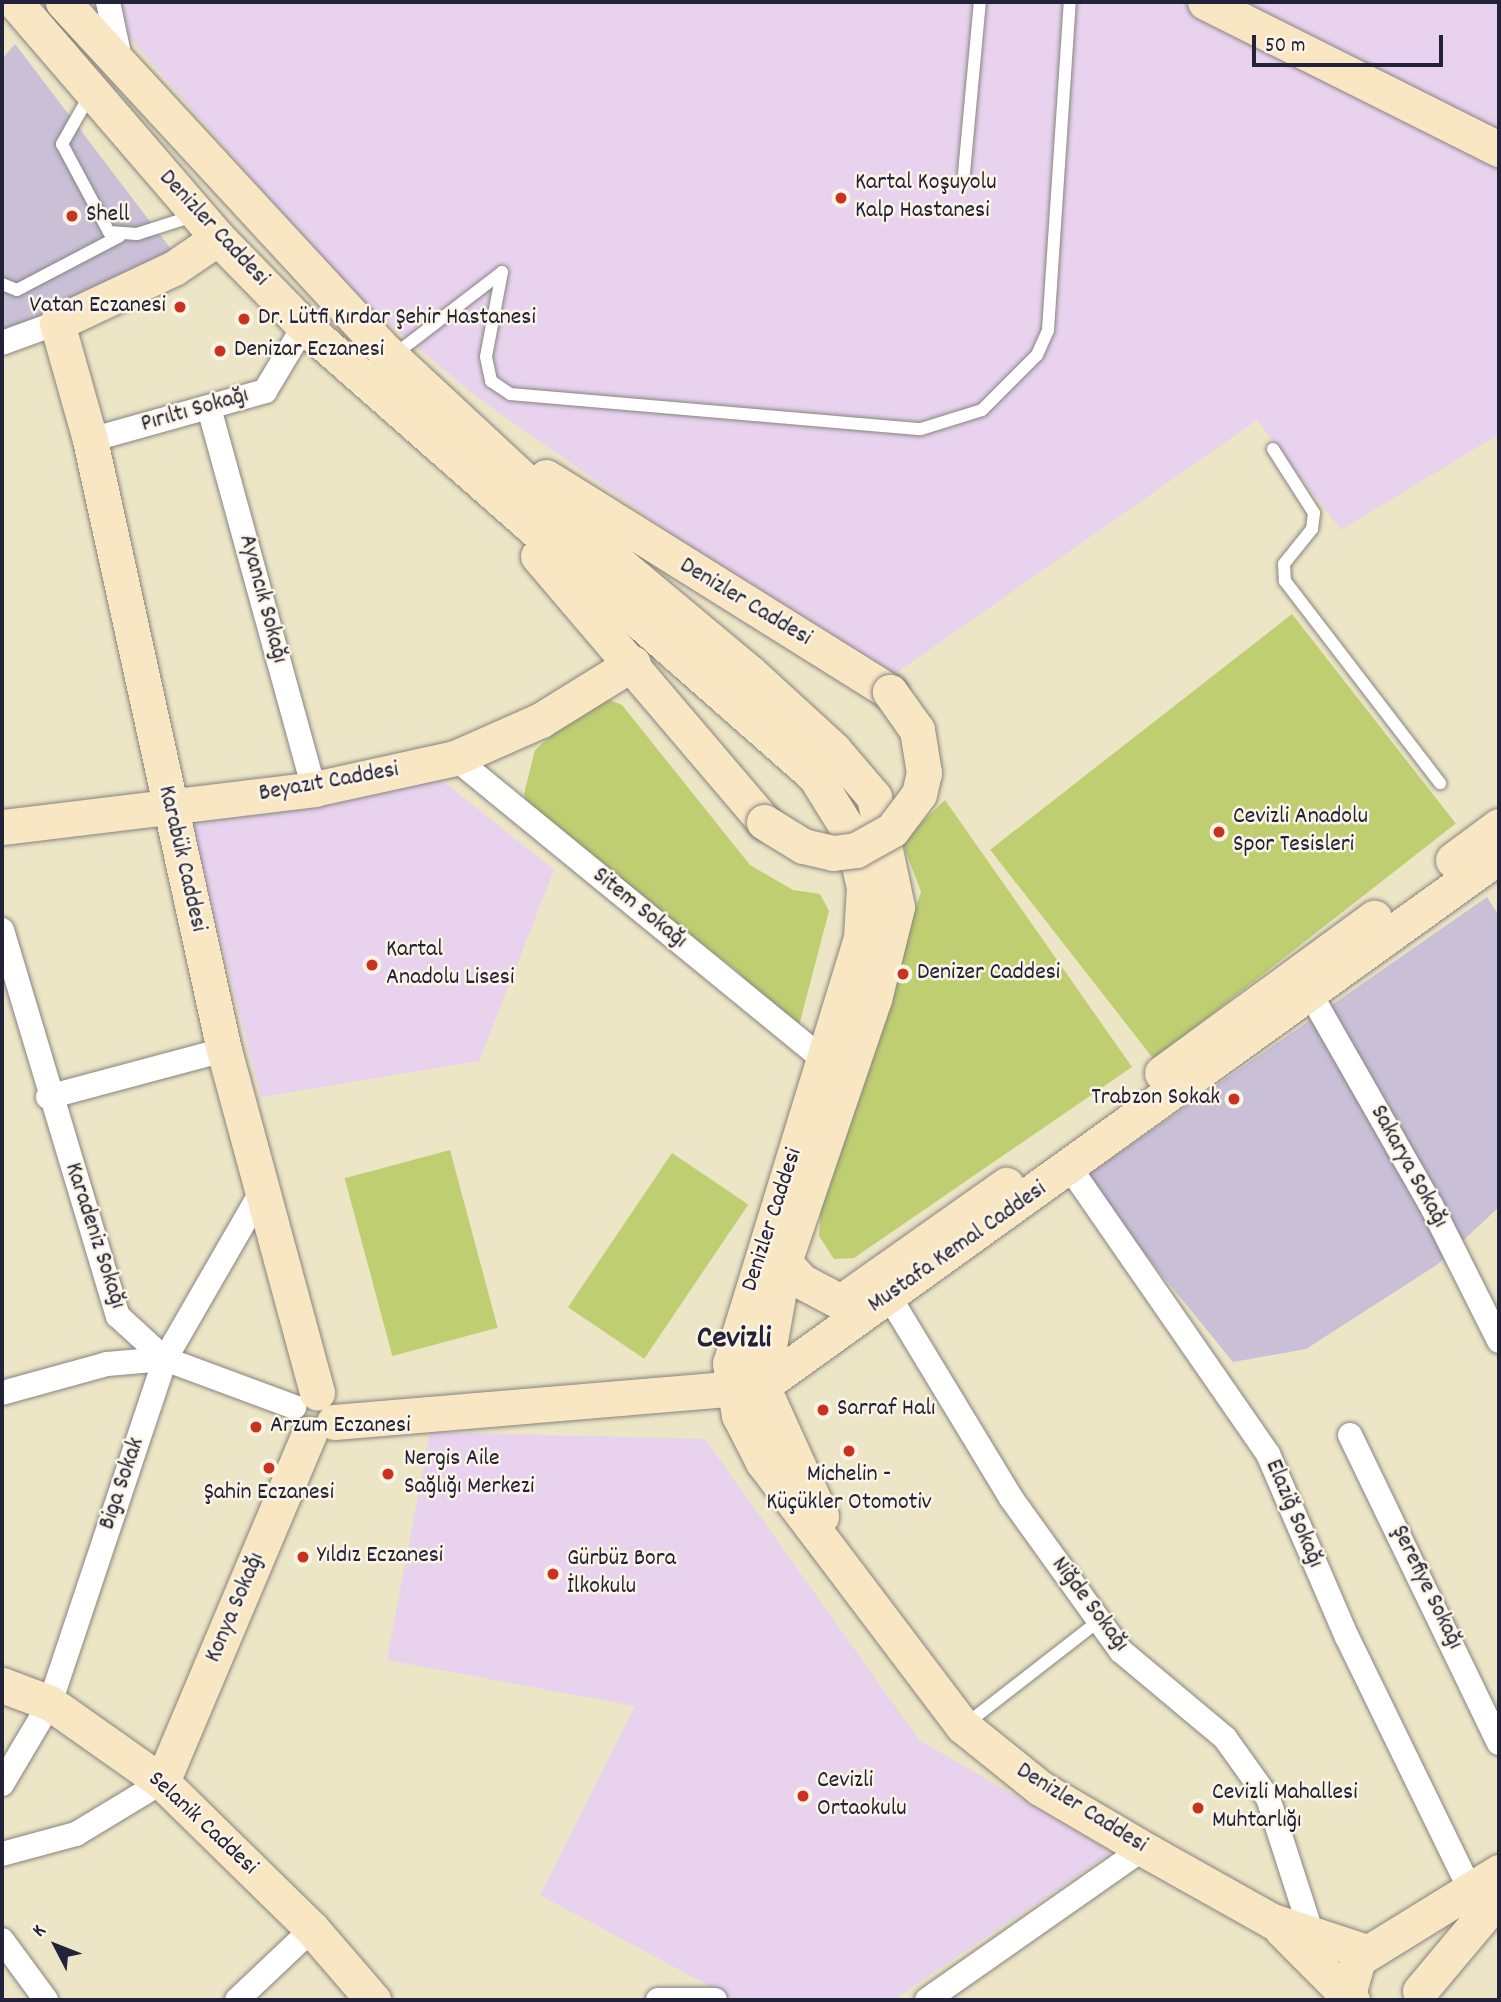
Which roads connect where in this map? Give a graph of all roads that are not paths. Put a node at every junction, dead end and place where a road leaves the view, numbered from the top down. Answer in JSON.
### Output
{"nodes":[{"id":1,"x":15,"y":2,"type":"edge"},
{"id":2,"x":63,"y":2,"type":"edge"},
{"id":3,"x":108,"y":2,"type":"edge"},
{"id":4,"x":980,"y":2,"type":"edge"},
{"id":5,"x":1070,"y":2,"type":"edge"},
{"id":6,"x":1205,"y":2,"type":"edge"},
{"id":7,"x":1258,"y":2,"type":"edge"},
{"id":8,"x":123,"y":71,"type":"junction"},
{"id":9,"x":92,"y":93,"type":"junction"},
{"id":10,"x":1499,"y":124,"type":"edge"},
{"id":11,"x":1499,"y":149,"type":"edge"},
{"id":12,"x":964,"y":173,"type":"dead end"},
{"id":13,"x":208,"y":226,"type":"junction"},
{"id":14,"x":120,"y":236,"type":"junction"},
{"id":15,"x":2,"y":284,"type":"edge"},
{"id":16,"x":57,"y":323,"type":"junction"},
{"id":17,"x":304,"y":326,"type":"junction"},
{"id":18,"x":2,"y":343,"type":"edge"},
{"id":19,"x":391,"y":357,"type":"junction"},
{"id":20,"x":209,"y":408,"type":"junction"},
{"id":21,"x":462,"y":424,"type":"junction"},
{"id":22,"x":430,"y":437,"type":"junction"},
{"id":23,"x":90,"y":440,"type":"junction"},
{"id":24,"x":1273,"y":449,"type":"dead end"},
{"id":25,"x":633,"y":663,"type":"junction"},
{"id":26,"x":455,"y":758,"type":"junction"},
{"id":27,"x":1440,"y":783,"type":"dead end"},
{"id":28,"x":314,"y":789,"type":"junction"},
{"id":29,"x":169,"y":807,"type":"junction"},
{"id":30,"x":2,"y":827,"type":"edge"},
{"id":31,"x":1492,"y":854,"type":"edge"},
{"id":32,"x":2,"y":930,"type":"edge"},
{"id":33,"x":1304,"y":985,"type":"junction"},
{"id":34,"x":224,"y":1050,"type":"junction"},
{"id":35,"x":824,"y":1060,"type":"junction"},
{"id":36,"x":48,"y":1097,"type":"junction"},
{"id":37,"x":1070,"y":1168,"type":"junction"},
{"id":38,"x":262,"y":1191,"type":"junction"},
{"id":39,"x":784,"y":1262,"type":"junction"},
{"id":40,"x":890,"y":1298,"type":"junction"},
{"id":41,"x":841,"y":1302,"type":"junction"},
{"id":42,"x":1499,"y":1342,"type":"edge"},
{"id":43,"x":165,"y":1359,"type":"junction"},
{"id":44,"x":747,"y":1372,"type":"junction"},
{"id":45,"x":2,"y":1393,"type":"edge"},
{"id":46,"x":314,"y":1414,"type":"junction"},
{"id":47,"x":1350,"y":1435,"type":"dead end"},
{"id":48,"x":1099,"y":1621,"type":"junction"},
{"id":49,"x":2,"y":1685,"type":"edge"},
{"id":50,"x":50,"y":1703,"type":"junction"},
{"id":51,"x":963,"y":1726,"type":"junction"},
{"id":52,"x":1499,"y":1742,"type":"edge"},
{"id":53,"x":162,"y":1782,"type":"junction"},
{"id":54,"x":2,"y":1784,"type":"edge"},
{"id":55,"x":1143,"y":1849,"type":"junction"},
{"id":56,"x":2,"y":1854,"type":"edge"},
{"id":57,"x":1489,"y":1885,"type":"edge"},
{"id":58,"x":1272,"y":1921,"type":"junction"},
{"id":59,"x":312,"y":1929,"type":"junction"},
{"id":60,"x":1312,"y":1934,"type":"junction"},
{"id":61,"x":2,"y":1940,"type":"edge"},
{"id":62,"x":1377,"y":1950,"type":"junction"},
{"id":63,"x":1418,"y":1995,"type":"edge"},
{"id":64,"x":1351,"y":1996,"type":"edge"},
{"id":65,"x":934,"y":1998,"type":"edge"},
{"id":66,"x":46,"y":2000,"type":"edge"},
{"id":67,"x":237,"y":2000,"type":"edge"},
{"id":68,"x":373,"y":2000,"type":"edge"},
{"id":69,"x":658,"y":2000,"type":"edge"},
{"id":70,"x":715,"y":2000,"type":"edge"}],
"edges":[{"from":1,"to":9,"type":"street","name":"Denizler Caddesi"},
{"from":2,"to":8,"type":"street","name":"Denizler Caddesi"},
{"from":3,"to":8,"type":"street"},
{"from":4,"to":12,"type":"lane"},
{"from":5,"to":19,"type":"lane"},
{"from":6,"to":11,"type":"street"},
{"from":7,"to":10,"type":"street"},
{"from":8,"to":19,"type":"street","name":"Denizler Caddesi"},
{"from":9,"to":13,"type":"street","name":"Denizler Caddesi"},
{"from":9,"to":14,"type":"lane"},
{"from":13,"to":14,"type":"lane"},
{"from":13,"to":16,"type":"street"},
{"from":13,"to":17,"type":"street","name":"Denizler Caddesi"},
{"from":14,"to":15,"type":"lane"},
{"from":16,"to":18,"type":"street"},
{"from":16,"to":23,"type":"street","name":"Karabük Caddesi"},
{"from":17,"to":20,"type":"street","name":"Pırıltı Sokağı"},
{"from":17,"to":22,"type":"street","name":"Denizler Caddesi"},
{"from":19,"to":21,"type":"street","name":"Denizler Caddesi"},
{"from":20,"to":23,"type":"street","name":"Pırıltı Sokağı"},
{"from":20,"to":28,"type":"street","name":"Ayancık Sokağı"},
{"from":21,"to":25,"type":"street","name":"Denizler Caddesi","bridge":true},
{"from":21,"to":39,"type":"street","name":"Denizler Caddesi"},
{"from":22,"to":25,"type":"street","name":"Denizler Caddesi"},
{"from":22,"to":35,"type":"street","name":"Denizler Caddesi"},
{"from":23,"to":29,"type":"street","name":"Karabük Caddesi"},
{"from":24,"to":27,"type":"lane"},
{"from":25,"to":26,"type":"street","name":"Beyazıt Caddesi"},
{"from":26,"to":28,"type":"street","name":"Beyazıt Caddesi"},
{"from":26,"to":35,"type":"street","name":"Sitem Sokağı"},
{"from":28,"to":29,"type":"street","name":"Beyazıt Caddesi"},
{"from":29,"to":30,"type":"street","name":"Beyazıt Caddesi"},
{"from":29,"to":34,"type":"street","name":"Karabük Caddesi"},
{"from":31,"to":33,"type":"street","name":"Mustafa Kemal Caddesi"},
{"from":32,"to":36,"type":"street","name":"Karadeniz Sokağı"},
{"from":33,"to":37,"type":"street","name":"Mustafa Kemal Caddesi"},
{"from":33,"to":41,"type":"street","name":"Mustafa Kemal Caddesi"},
{"from":33,"to":42,"type":"street","name":"Sakarya Sokağı"},
{"from":34,"to":36,"type":"street"},
{"from":34,"to":38,"type":"street","name":"Karabük Caddesi"},
{"from":35,"to":44,"type":"street","name":"Denizler Caddesi"},
{"from":36,"to":43,"type":"street","name":"Karadeniz Sokağı"},
{"from":37,"to":40,"type":"street","name":"Mustafa Kemal Caddesi"},
{"from":37,"to":57,"type":"street","name":"Elaziğ Sokağı"},
{"from":38,"to":43,"type":"street","name":"Biga Sokak"},
{"from":38,"to":46,"type":"street","name":"Karabük Caddesi"},
{"from":39,"to":41,"type":"street"},
{"from":39,"to":44,"type":"street","name":"Denizler Caddesi"},
{"from":40,"to":44,"type":"street","name":"Mustafa Kemal Caddesi"},
{"from":40,"to":48,"type":"street","name":"Niğde Sokağı"},
{"from":41,"to":44,"type":"street","name":"Mustafa Kemal Caddesi"},
{"from":43,"to":45,"type":"street"},
{"from":43,"to":46,"type":"street"},
{"from":43,"to":50,"type":"street","name":"Biga Sokak"},
{"from":44,"to":46,"type":"street"},
{"from":44,"to":51,"type":"street","name":"Denizler Caddesi"},
{"from":46,"to":53,"type":"street","name":"Konya Sokağı"},
{"from":47,"to":52,"type":"street","name":"Şerefiye Sokağı"},
{"from":48,"to":51,"type":"lane"},
{"from":48,"to":60,"type":"street","name":"Niğde Sokağı"},
{"from":49,"to":50,"type":"street","name":"Selanik Caddesi"},
{"from":50,"to":53,"type":"street","name":"Selanik Caddesi"},
{"from":50,"to":54,"type":"street","name":"Biga Sokak"},
{"from":51,"to":55,"type":"street","name":"Denizler Caddesi"},
{"from":53,"to":56,"type":"street"},
{"from":53,"to":59,"type":"street","name":"Selanik Caddesi"},
{"from":55,"to":58,"type":"street","name":"Denizler Caddesi"},
{"from":55,"to":65,"type":"street"},
{"from":57,"to":62,"type":"street"},
{"from":57,"to":63,"type":"street"},
{"from":58,"to":60,"type":"street","name":"Denizler Caddesi"},
{"from":58,"to":64,"type":"street","name":"Denizler Caddesi"},
{"from":59,"to":67,"type":"street"},
{"from":59,"to":68,"type":"street","name":"Selanik Caddesi"},
{"from":60,"to":62,"type":"street","name":"Denizler Caddesi"},
{"from":61,"to":66,"type":"street"},
{"from":62,"to":63,"type":"street","name":"Denizler Caddesi"},
{"from":62,"to":64,"type":"street"},
{"from":69,"to":70,"type":"street"}]}
